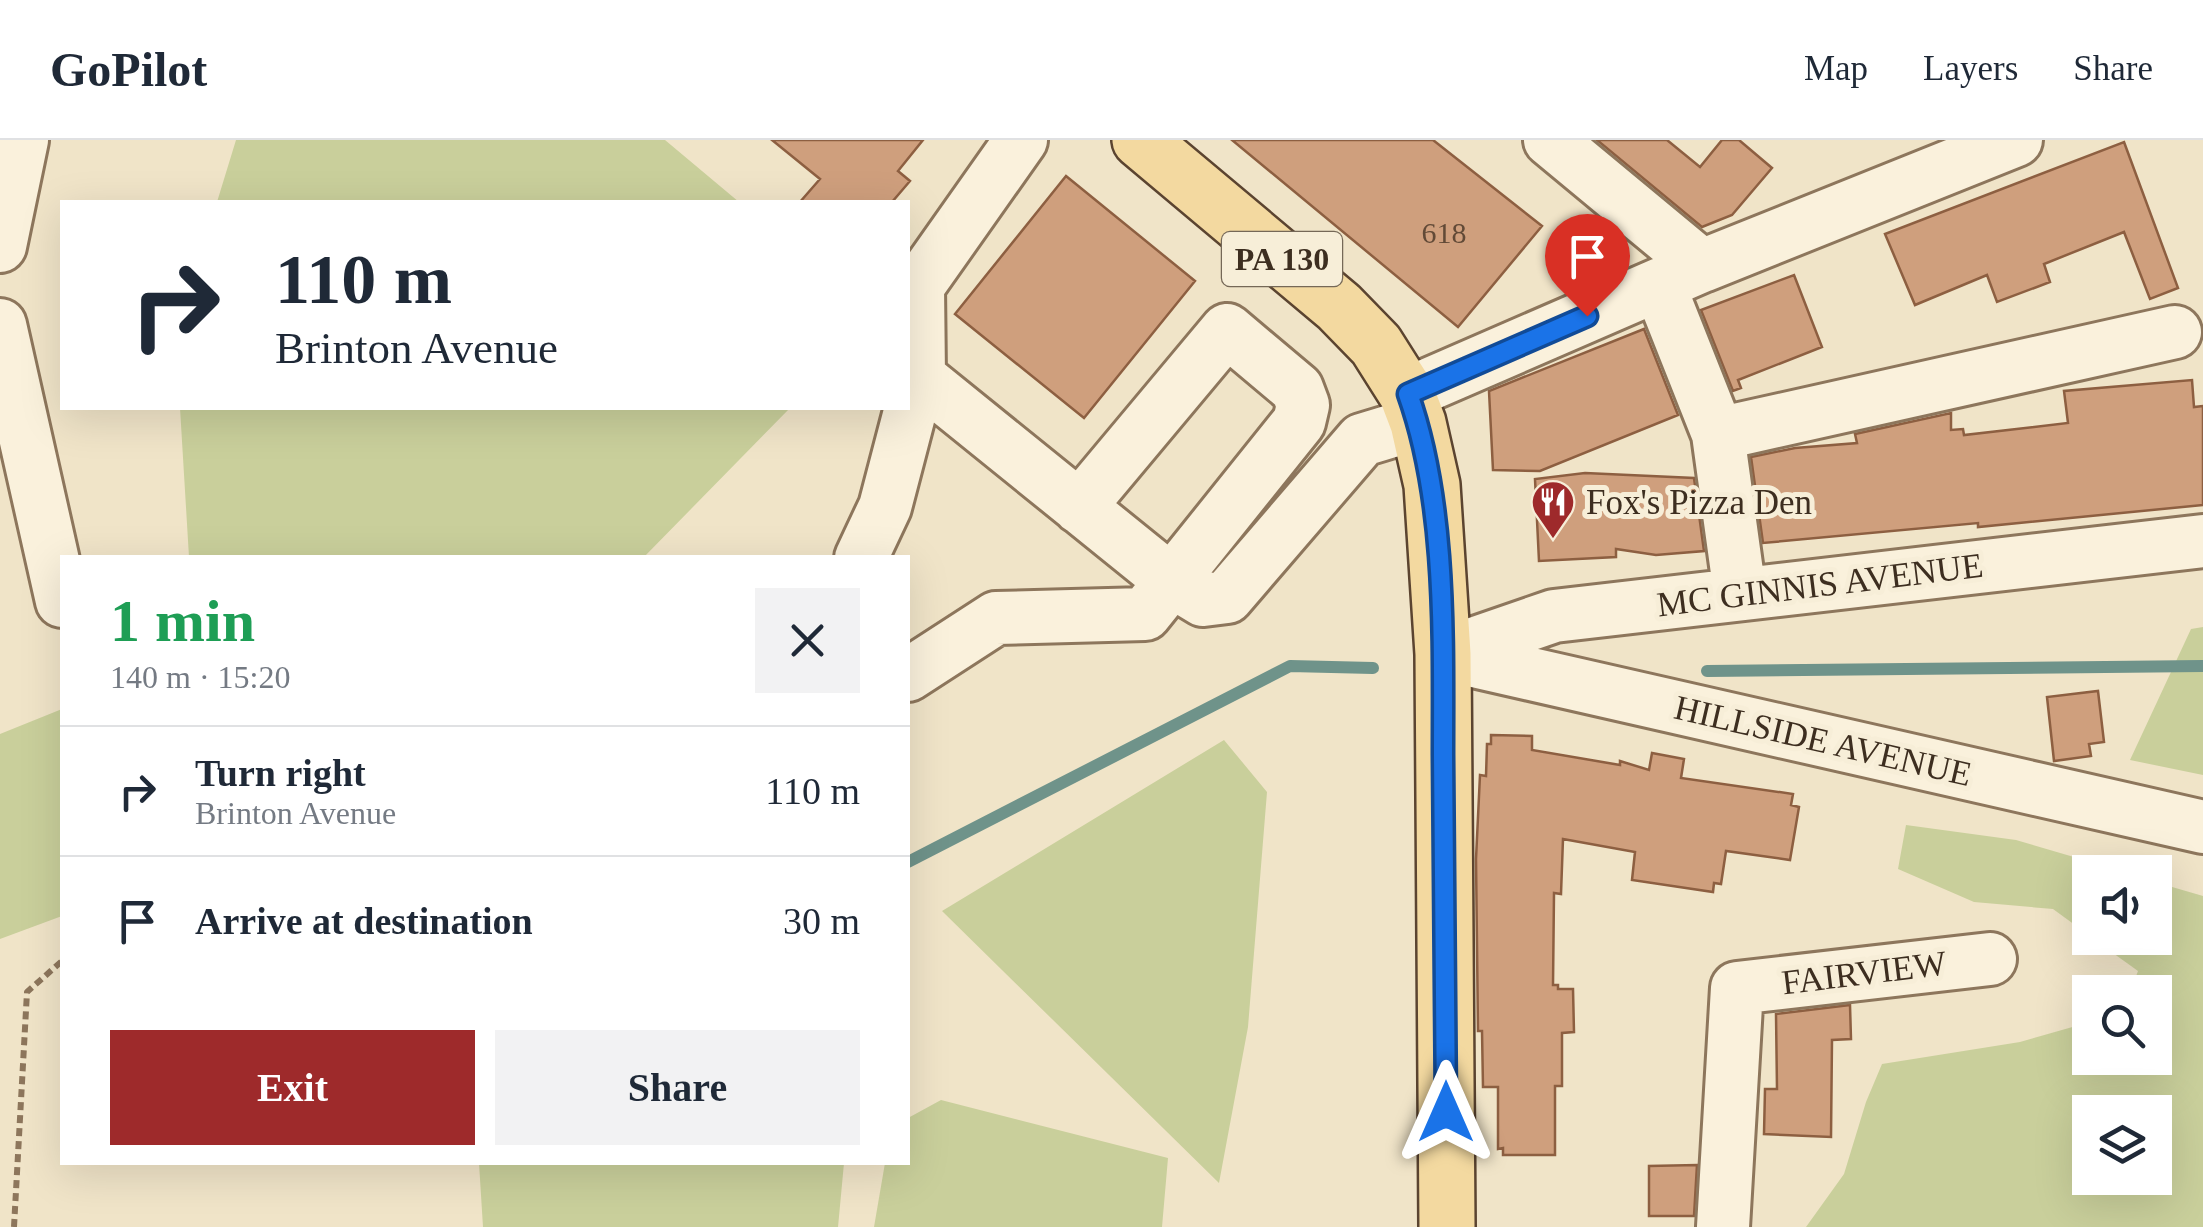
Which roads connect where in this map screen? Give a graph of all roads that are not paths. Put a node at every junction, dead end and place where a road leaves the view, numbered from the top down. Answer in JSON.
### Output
{"nodes":[{"id":1,"x":22,"y":140,"type":"edge"},
{"id":2,"x":1021,"y":140,"type":"edge"},
{"id":3,"x":1550,"y":140,"type":"edge"},
{"id":4,"x":1983,"y":145,"type":"edge"},
{"id":5,"x":1168,"y":149,"type":"edge"},
{"id":6,"x":0,"y":246,"type":"edge"},
{"id":7,"x":1680,"y":276,"type":"junction"},
{"id":8,"x":0,"y":325,"type":"edge"},
{"id":9,"x":2175,"y":332,"type":"dead end"},
{"id":10,"x":919,"y":378,"type":"junction"},
{"id":11,"x":1413,"y":408,"type":"junction"},
{"id":12,"x":1718,"y":434,"type":"junction"},
{"id":13,"x":1079,"y":508,"type":"junction"},
{"id":14,"x":2203,"y":541,"type":"edge"},
{"id":15,"x":862,"y":555,"type":"edge"},
{"id":16,"x":1170,"y":580,"type":"junction"},
{"id":17,"x":60,"y":592,"type":"edge"},
{"id":18,"x":1740,"y":594,"type":"junction"},
{"id":19,"x":1443,"y":654,"type":"junction"},
{"id":20,"x":910,"y":674,"type":"edge"},
{"id":21,"x":2203,"y":827,"type":"edge"},
{"id":22,"x":1990,"y":958,"type":"dead end"},
{"id":23,"x":1447,"y":1227,"type":"edge"},
{"id":24,"x":1722,"y":1227,"type":"edge"}],
"edges":[{"from":1,"to":6,"type":"street"},
{"from":2,"to":10,"type":"street"},
{"from":3,"to":7,"type":"street"},
{"from":4,"to":7,"type":"street"},
{"from":5,"to":11,"type":"main road","number":"PA 130"},
{"from":7,"to":11,"type":"street"},
{"from":7,"to":12,"type":"street"},
{"from":8,"to":17,"type":"street"},
{"from":9,"to":12,"type":"street"},
{"from":10,"to":13,"type":"street"},
{"from":10,"to":15,"type":"street"},
{"from":11,"to":16,"type":"street"},
{"from":11,"to":19,"type":"main road","number":"PA 130"},
{"from":12,"to":18,"type":"street"},
{"from":13,"to":16,"type":"street"},
{"from":13,"to":16,"type":"street"},
{"from":14,"to":18,"type":"street","name":"MC GINNIS AVENUE"},
{"from":16,"to":20,"type":"street"},
{"from":18,"to":19,"type":"street","name":"MC GINNIS AVENUE"},
{"from":19,"to":21,"type":"street","name":"HILLSIDE AVENUE"},
{"from":19,"to":23,"type":"main road","number":"PA 130"},
{"from":22,"to":24,"type":"street","name":"FAIRVIEW"}]}
